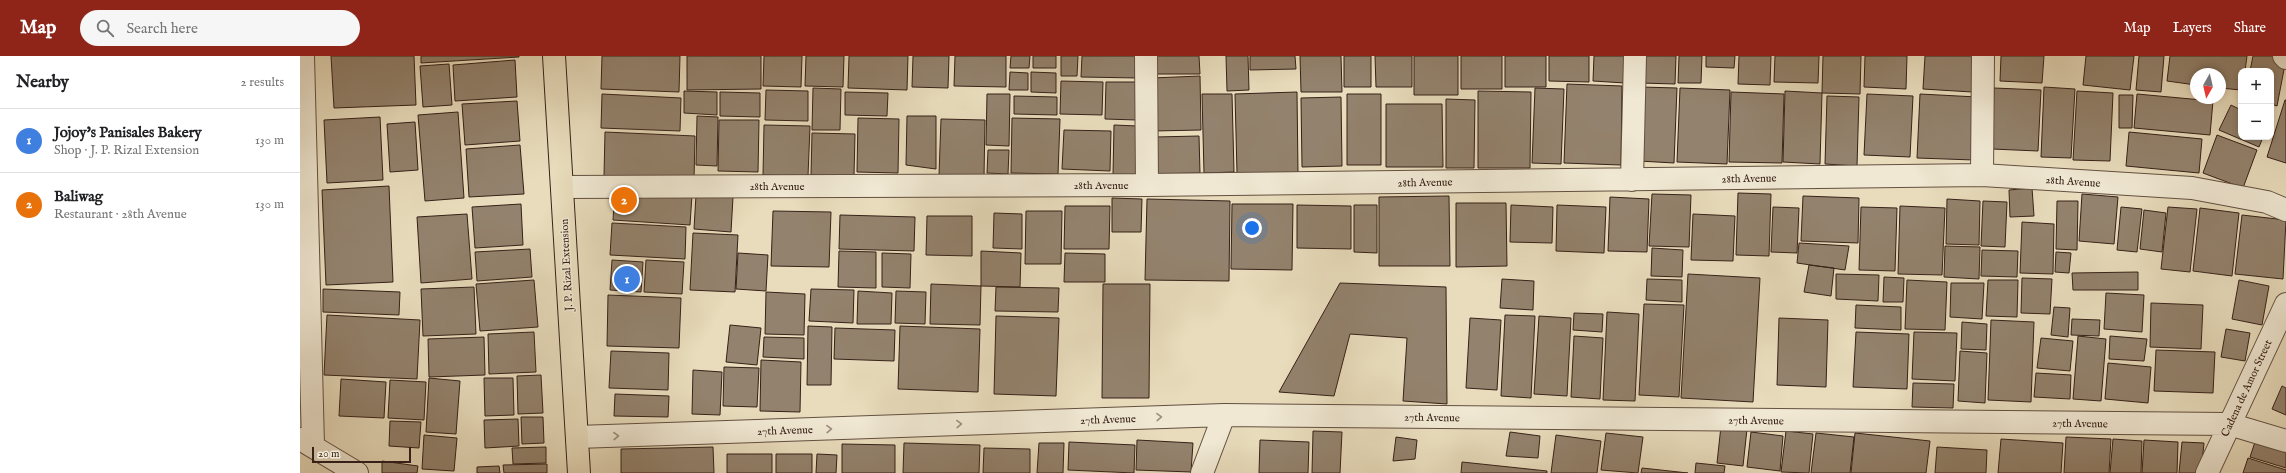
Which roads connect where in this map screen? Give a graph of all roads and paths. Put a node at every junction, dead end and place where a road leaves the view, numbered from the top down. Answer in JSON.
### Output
{"nodes":[{"id":1,"x":303,"y":56,"type":"edge"},
{"id":2,"x":554,"y":56,"type":"edge"},
{"id":3,"x":1146,"y":56,"type":"edge"},
{"id":4,"x":1635,"y":56,"type":"edge"},
{"id":5,"x":1983,"y":56,"type":"edge"},
{"id":6,"x":1982,"y":175,"type":"junction"},
{"id":7,"x":1632,"y":180,"type":"junction"},
{"id":8,"x":1147,"y":185,"type":"junction"},
{"id":9,"x":562,"y":187,"type":"junction"},
{"id":10,"x":2286,"y":210,"type":"edge"},
{"id":11,"x":2286,"y":304,"type":"edge"},
{"id":12,"x":1224,"y":415,"type":"junction"},
{"id":13,"x":2229,"y":424,"type":"junction"},
{"id":14,"x":577,"y":437,"type":"junction"},
{"id":15,"x":2286,"y":441,"type":"edge"},
{"id":16,"x":306,"y":442,"type":"edge"},
{"id":17,"x":357,"y":473,"type":"edge"},
{"id":18,"x":579,"y":473,"type":"edge"},
{"id":19,"x":1202,"y":473,"type":"edge"},
{"id":20,"x":2207,"y":473,"type":"edge"}],
"edges":[{"from":1,"to":16,"type":"street"},
{"from":2,"to":9,"type":"main road","name":"J. P. Rizal Extension"},
{"from":3,"to":8,"type":"street"},
{"from":4,"to":7,"type":"street"},
{"from":5,"to":6,"type":"street"},
{"from":6,"to":7,"type":"street","name":"28th Avenue"},
{"from":6,"to":10,"type":"street","name":"28th Avenue"},
{"from":7,"to":8,"type":"street","name":"28th Avenue"},
{"from":8,"to":9,"type":"street","name":"28th Avenue"},
{"from":9,"to":14,"type":"main road","name":"J. P. Rizal Extension"},
{"from":11,"to":13,"type":"street","name":"Cadena de Amor Street"},
{"from":12,"to":13,"type":"street","name":"27th Avenue"},
{"from":14,"to":12,"type":"street","name":"27th Avenue","one_way":true},
{"from":12,"to":19,"type":"street"},
{"from":13,"to":15,"type":"street","name":"27th Avenue"},
{"from":13,"to":20,"type":"street","name":"Cadena de Amor Street"},
{"from":14,"to":18,"type":"main road","name":"J. P. Rizal Extension"},
{"from":16,"to":17,"type":"street"}]}
